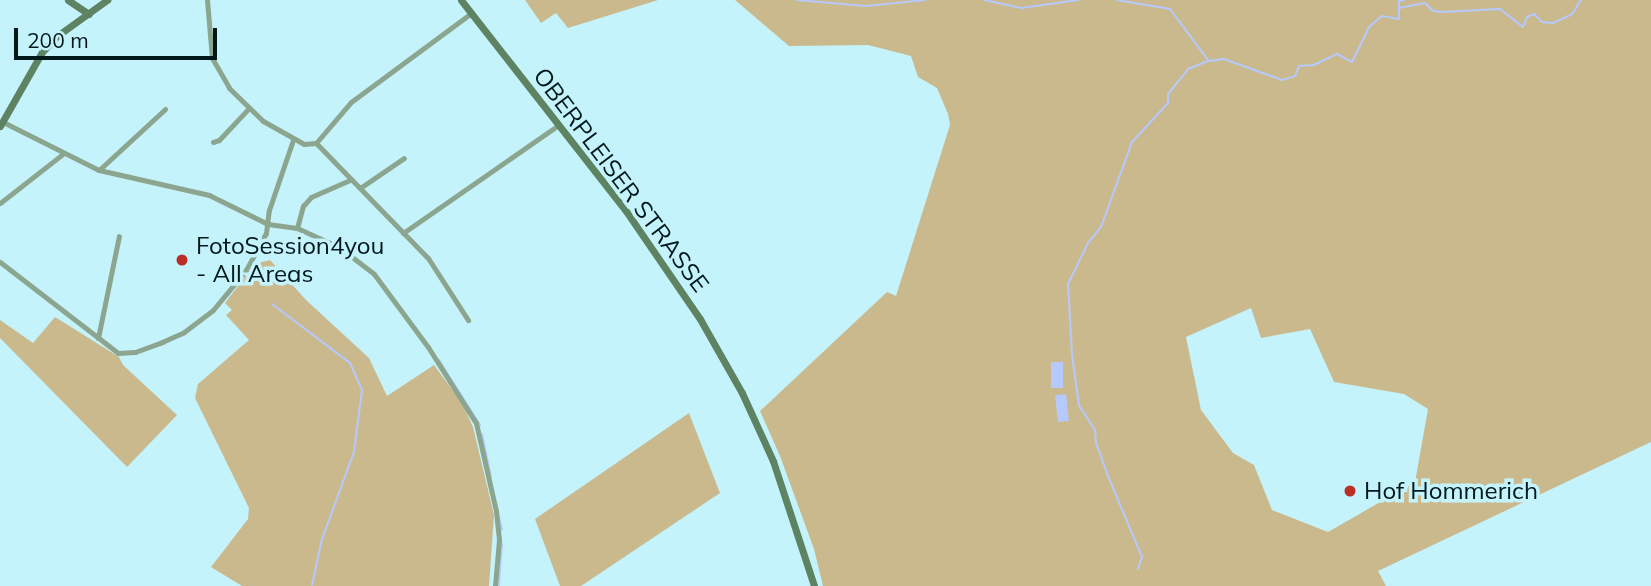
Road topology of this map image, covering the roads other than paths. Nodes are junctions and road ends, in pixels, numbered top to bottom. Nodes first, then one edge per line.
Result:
1 (68, 0) edge
2 (107, 0) edge
3 (207, 0) edge
4 (461, 0) edge
5 (89, 14) junction
6 (470, 14) junction
7 (165, 109) dead end
8 (247, 109) junction
9 (1, 124) edge
10 (557, 126) junction
11 (293, 140) junction
12 (212, 142) dead end
13 (316, 143) junction
14 (64, 153) junction
15 (404, 158) dead end
16 (99, 170) junction
17 (350, 180) junction
18 (359, 188) junction
19 (0, 203) edge
20 (268, 224) junction
21 (297, 228) junction
22 (403, 233) junction
23 (119, 236) dead end
24 (0, 262) edge
25 (468, 320) dead end
26 (98, 338) junction
27 (495, 586) edge
28 (814, 586) edge

1 - 5 main road
2 - 5 main road
3 - 8 street
4 - 6 main road, OBERPLEISER STRASSE
5 - 9 main road
6 - 10 main road, OBERPLEISER STRASSE
6 - 13 street
7 - 16 street
8 - 11 street
8 - 12 street
9 - 14 street
10 - 22 street
10 - 28 main road, OBERPLEISER STRASSE
11 - 13 street
11 - 20 street
13 - 17 street
14 - 16 street
14 - 19 street
15 - 18 street
16 - 20 street
17 - 18 street
17 - 21 street
18 - 22 street
20 - 21 street
20 - 26 street
21 - 27 street
22 - 25 street
23 - 26 street
24 - 26 street

